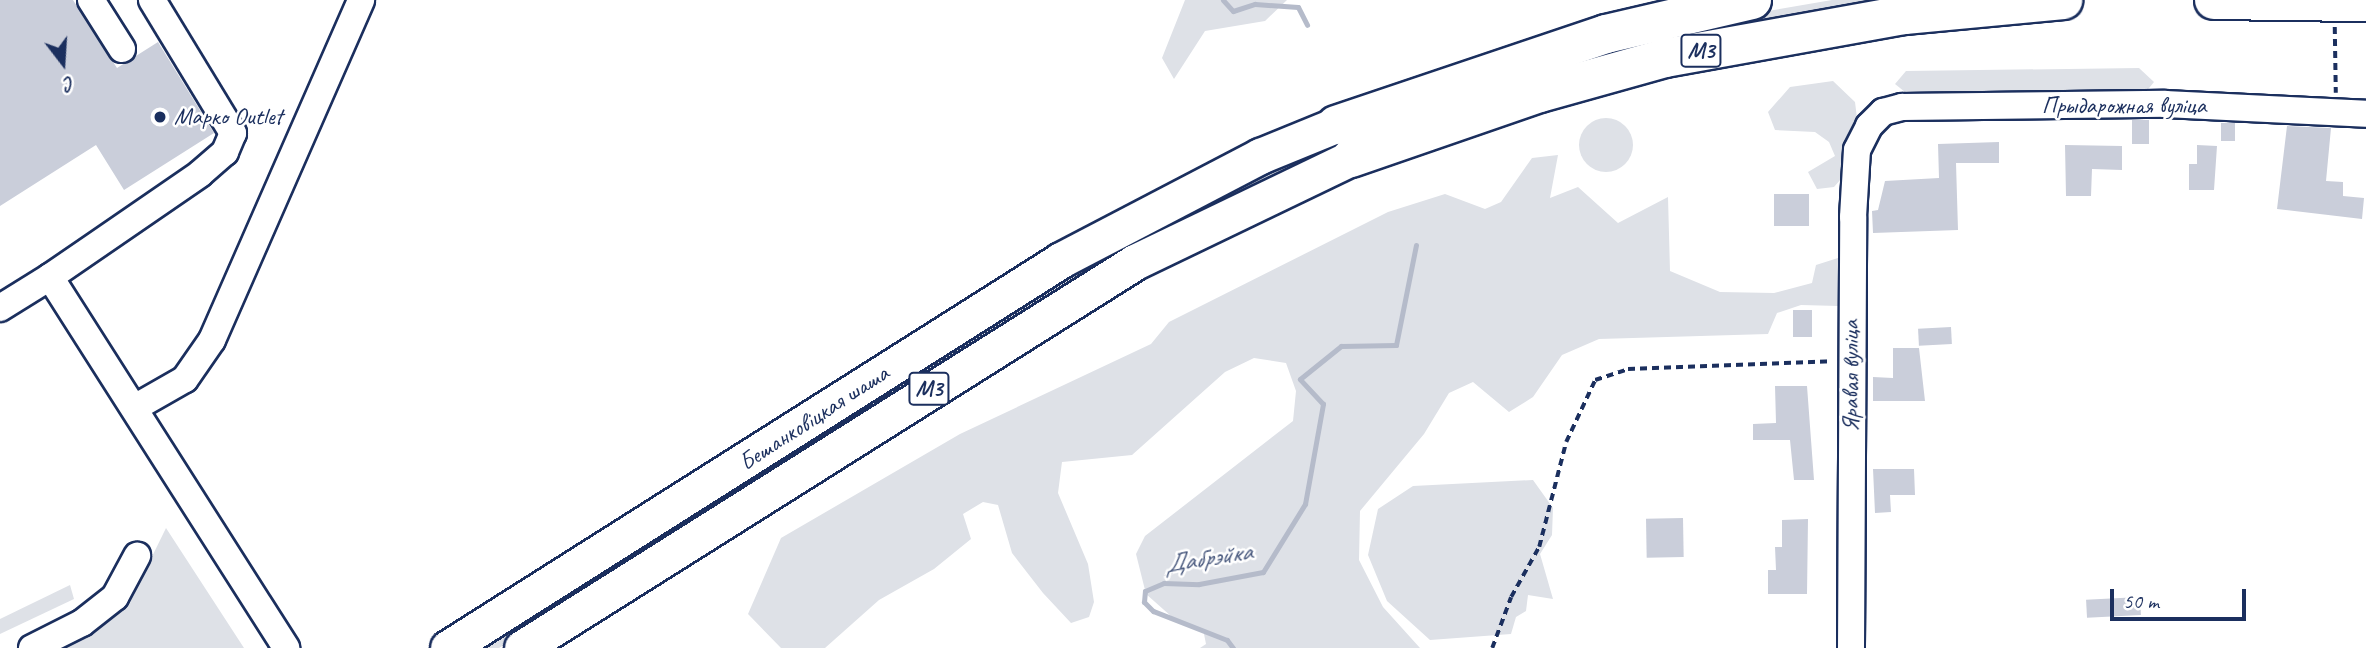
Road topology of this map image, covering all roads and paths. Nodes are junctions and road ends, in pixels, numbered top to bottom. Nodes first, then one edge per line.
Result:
1 (91, 0) edge
2 (152, 0) edge
3 (360, 0) edge
4 (1752, 0) edge
5 (2063, 0) edge
6 (2214, 0) edge
7 (2351, 10) edge
8 (122, 49) dead end
9 (1883, 112) joint
10 (2336, 112) junction
11 (2366, 114) edge
12 (1344, 141) junction
13 (50, 277) junction
14 (0, 308) edge
15 (1851, 360) junction
16 (136, 407) junction
17 (137, 556) dead end
18 (32, 648) edge
19 (286, 648) edge
20 (448, 648) edge
21 (522, 648) edge
22 (1492, 648) edge
23 (1851, 648) edge

1 - 8 street
2 - 13 street
3 - 16 street
4 - 12 highway, М3
5 - 12 highway, М3
6 - 7 highway
7 - 10 path
9 - 10 street, Прыдарожная вуліца
9 - 15 street, Яравая вуліца
10 - 11 street, Прыдарожная вуліца
12 - 20 main road, Бешанковіцкая шаша / М3
12 - 21 main road, Бешанковіцкая шаша / М3
13 - 14 street
13 - 16 street
15 - 22 path
15 - 23 street, Яравая вуліца
16 - 19 street
17 - 18 street

